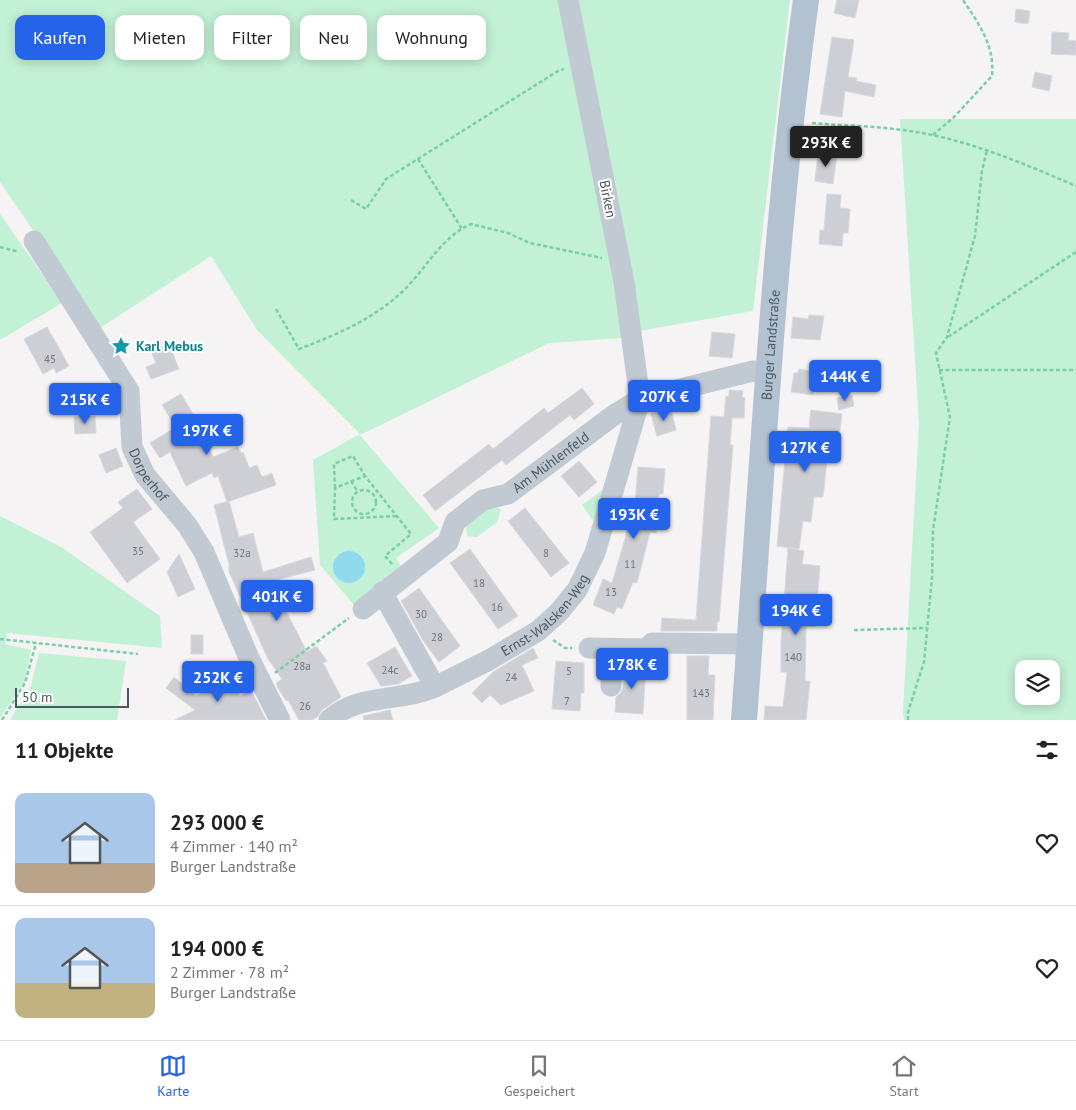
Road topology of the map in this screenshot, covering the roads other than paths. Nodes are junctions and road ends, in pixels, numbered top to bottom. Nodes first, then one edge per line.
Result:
1 (568, 0) edge
2 (806, 0) edge
3 (34, 241) dead end
4 (769, 373) junction
5 (640, 399) junction
6 (382, 592) junction
7 (362, 609) road end
8 (749, 644) junction
9 (589, 648) road end
10 (612, 650) junction
11 (611, 686) dead end
12 (435, 688) junction
13 (280, 720) edge
14 (329, 720) edge
15 (744, 720) edge

1 - 5 street, Birken
2 - 4 main road, Burger Landstraße
3 - 13 street, Dorperhof
4 - 5 street, Am Mühlenfeld
4 - 8 main road, Burger Landstraße
5 - 6 street, Am Mühlenfeld
5 - 12 street, Ernst-Walsken-Weg
6 - 7 street, Am Mühlenfeld
6 - 12 street
8 - 10 street
8 - 15 main road, Burger Landstraße
9 - 10 street
10 - 11 street
12 - 14 street

